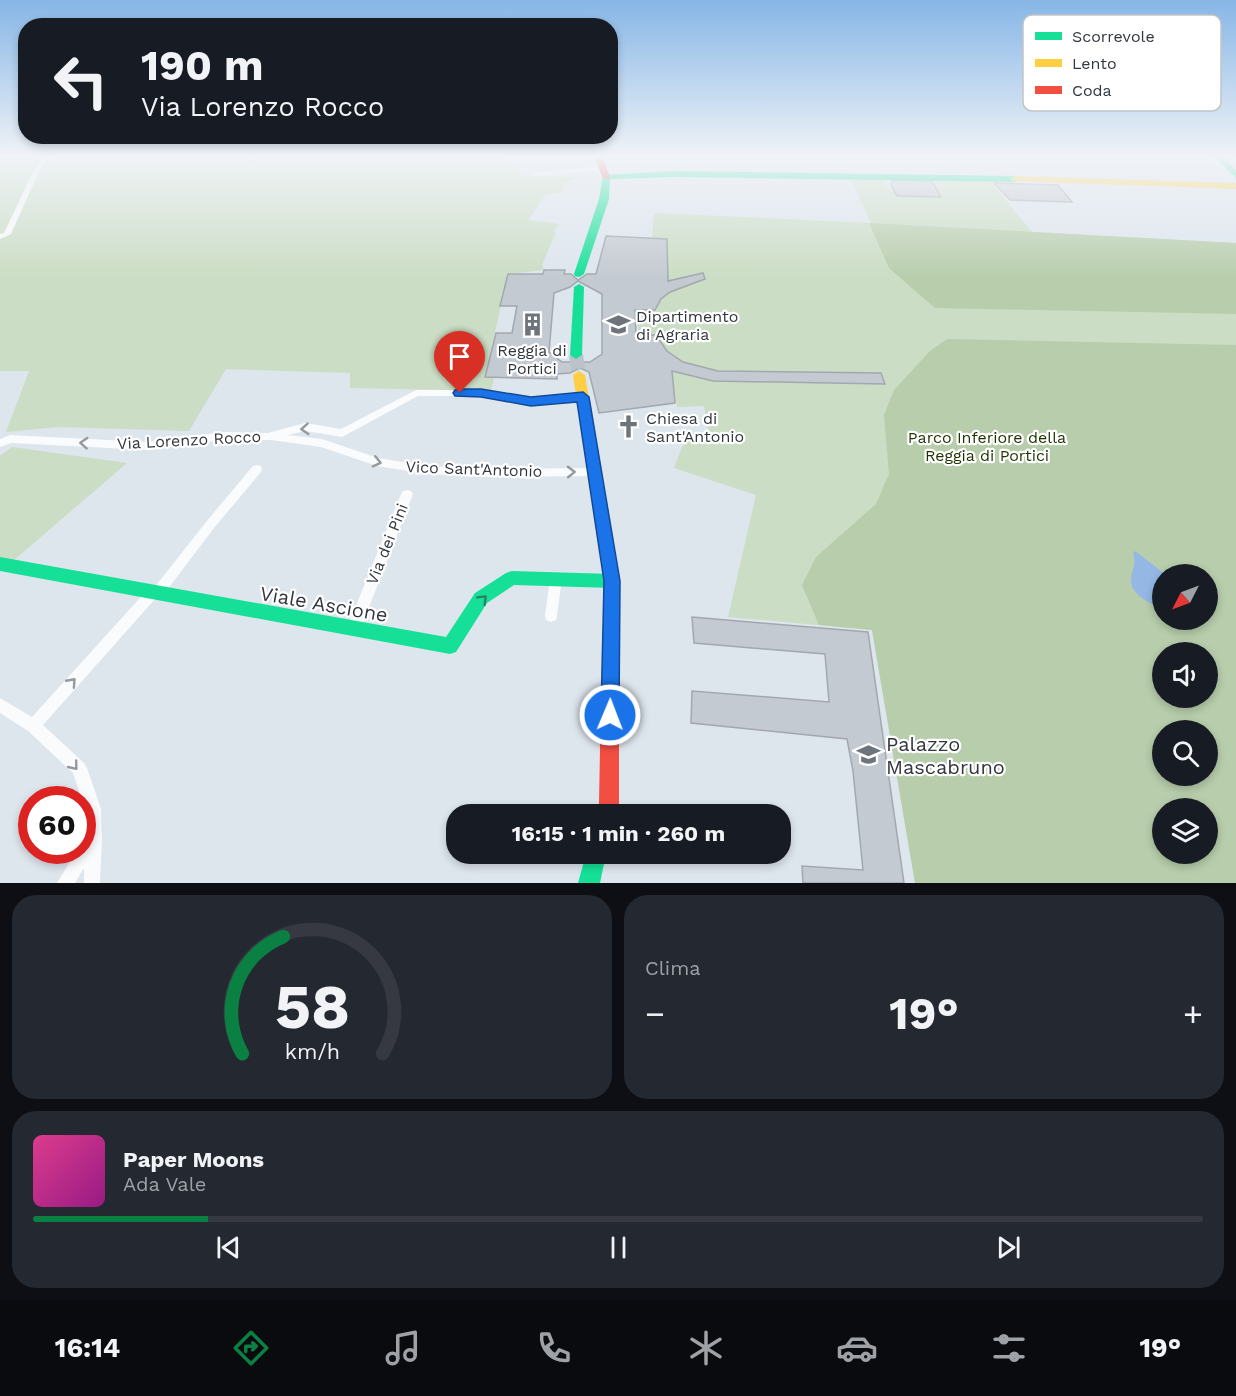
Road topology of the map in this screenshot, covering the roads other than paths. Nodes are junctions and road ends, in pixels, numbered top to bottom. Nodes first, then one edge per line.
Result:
1 (25, 196) edge
2 (604, 196) edge
3 (0, 237) edge
4 (576, 354) tunnel mouth
5 (579, 375) tunnel mouth
6 (583, 397) junction
7 (268, 437) junction
8 (0, 442) edge
9 (257, 469) dead end
10 (594, 472) junction
11 (407, 494) dead end
12 (0, 564) edge
13 (556, 578) junction
14 (612, 581) junction
15 (154, 594) junction
16 (551, 616) dead end
17 (354, 628) junction
18 (0, 705) edge
19 (33, 726) junction
20 (85, 786) edge
21 (609, 804) edge
22 (77, 864) edge
23 (93, 864) edge
24 (594, 864) edge
25 (65, 883) edge
26 (92, 883) edge
27 (589, 883) edge

1 - 3 street
2 - 4 main road
5 - 6 main road
6 -> 7 street, Via Lorenzo Rocco
6 - 10 main road
7 -> 8 street, Via Lorenzo Rocco
7 -> 10 street, Vico Sant'Antonio
9 - 15 street
10 - 14 main road
11 - 17 street, Via dei Pini
12 - 15 main road, Viale Ascione
13 - 14 main road, Viale Ascione
13 - 16 street
17 -> 13 main road, Viale Ascione
14 - 21 main road
15 - 17 main road, Viale Ascione
19 -> 15 street
18 - 19 street
19 -> 20 street
22 - 25 street
23 - 26 street
24 - 27 main road

